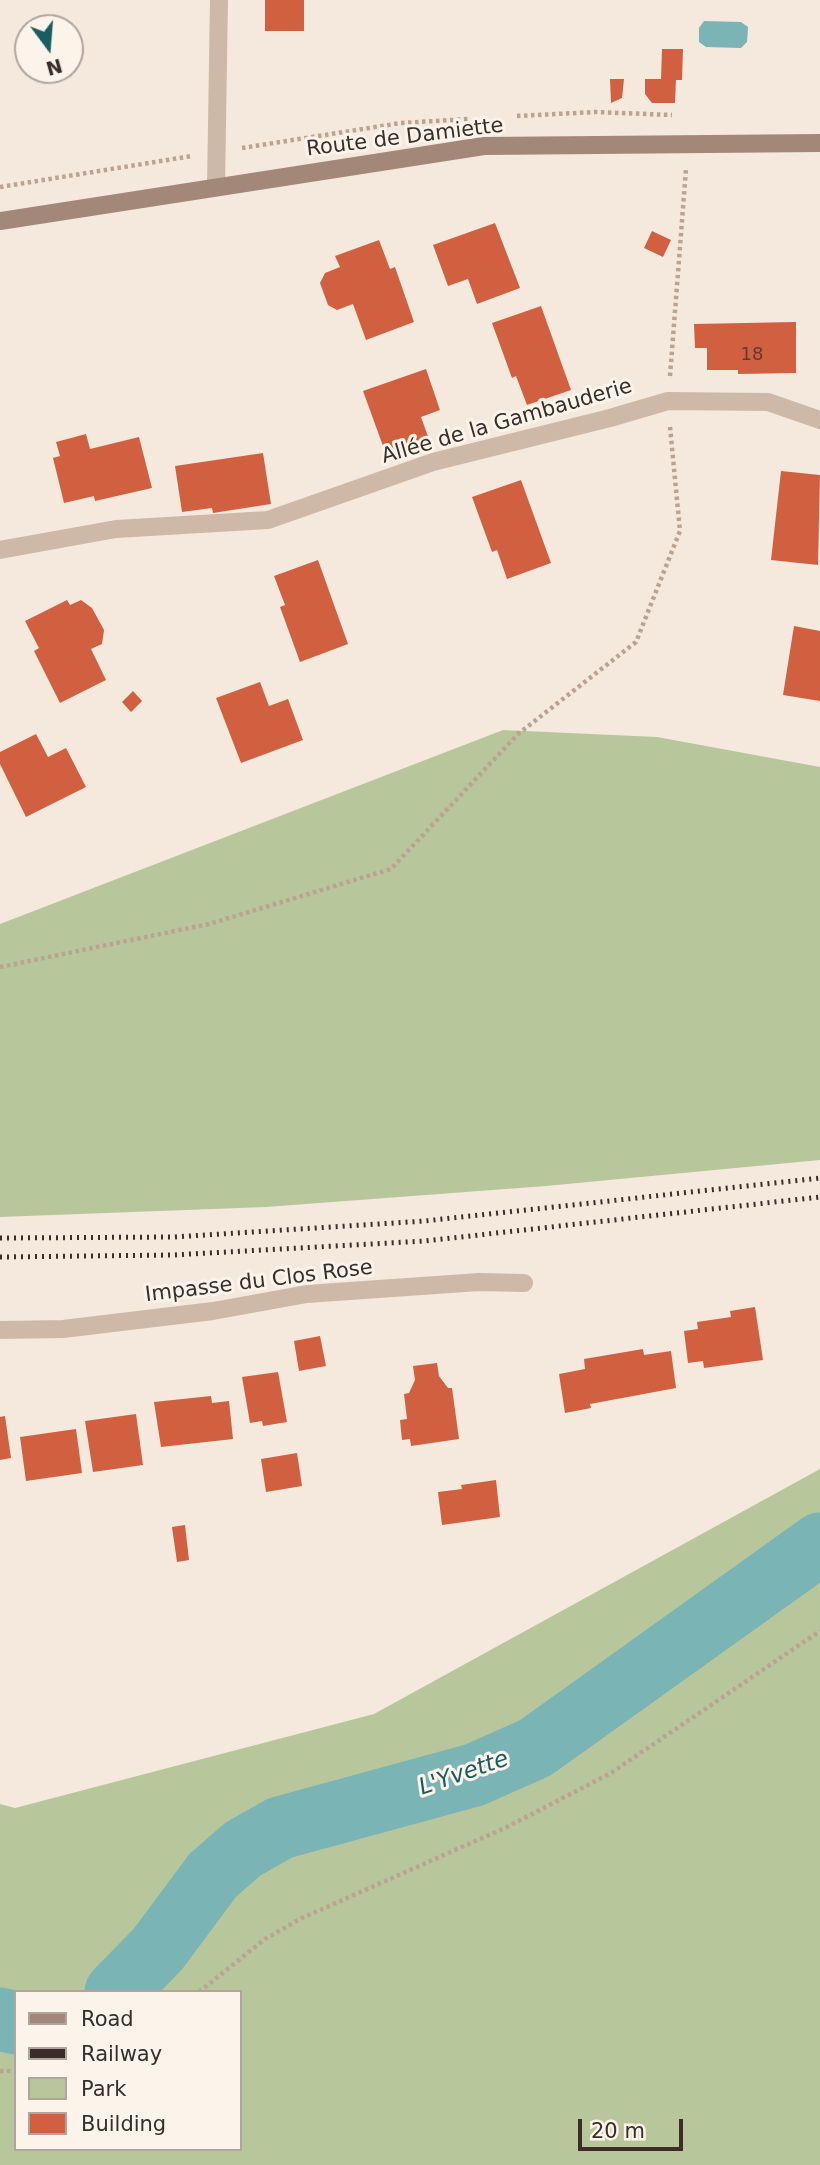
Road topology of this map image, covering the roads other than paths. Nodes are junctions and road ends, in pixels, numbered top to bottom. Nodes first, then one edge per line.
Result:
1 (219, 0) edge
2 (820, 143) edge
3 (216, 187) junction
4 (0, 220) edge
5 (820, 420) edge
6 (0, 550) edge
7 (524, 1283) dead end
8 (0, 1330) edge

1 - 3 street
2 - 3 street, Route de Damiette
3 - 4 street, Route de Damiette
5 - 6 street, Allée de la Gambauderie
7 - 8 street, Impasse du Clos Rose

